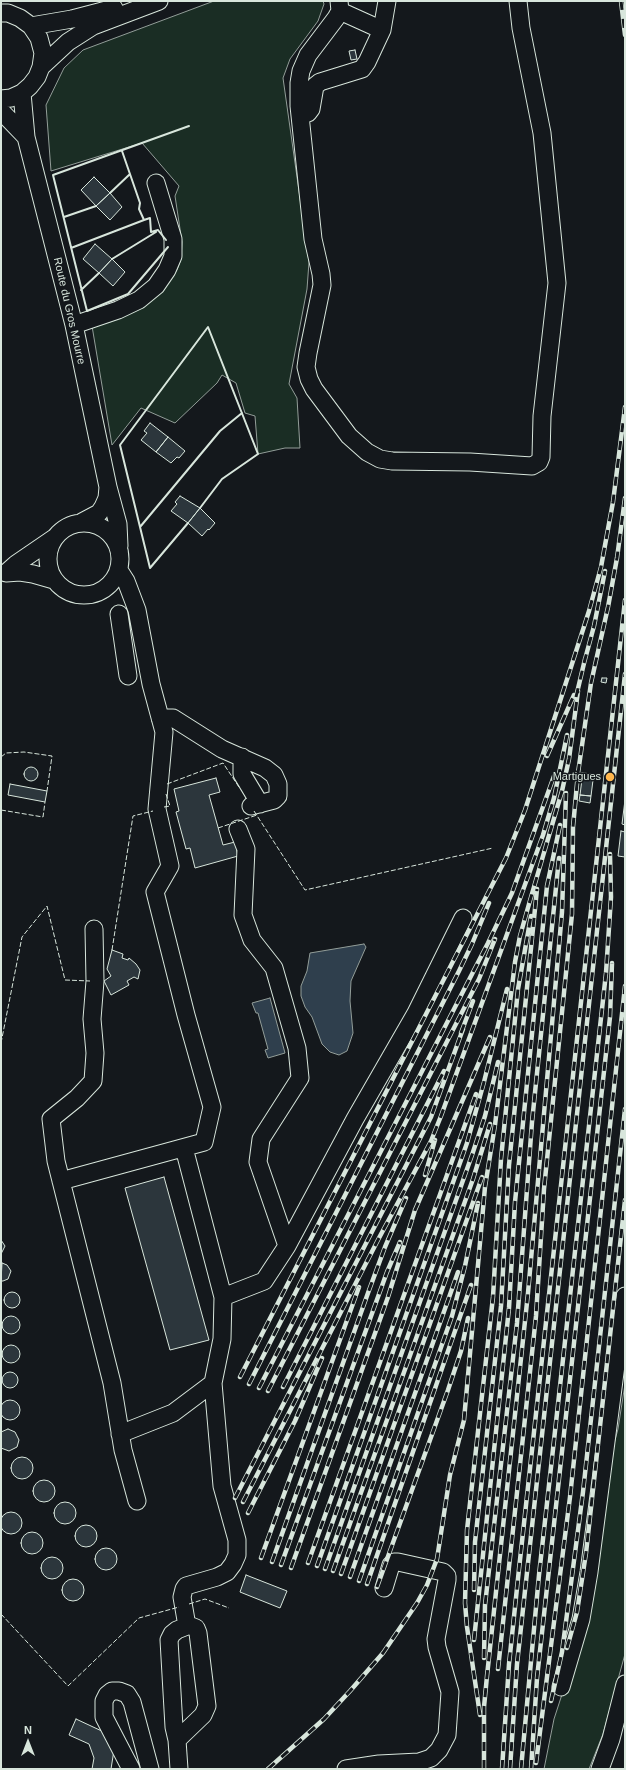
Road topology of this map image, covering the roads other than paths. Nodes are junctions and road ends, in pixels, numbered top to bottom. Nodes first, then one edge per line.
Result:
1 (141, 1) edge
2 (159, 1) edge
3 (388, 1) edge
4 (518, 1) edge
5 (339, 6) edge
6 (3, 9) edge
7 (31, 26) junction
8 (382, 30) junction
9 (41, 67) junction
10 (22, 93) junction
11 (1, 99) edge
12 (1, 112) edge
13 (300, 115) junction
14 (26, 137) junction
15 (156, 183) dead end
16 (74, 324) junction
17 (108, 487) junction
18 (82, 522) junction
19 (54, 538) junction
20 (119, 546) junction
21 (119, 570) junction
22 (4, 575) edge
23 (54, 580) junction
24 (96, 594) junction
25 (138, 610) junction
26 (119, 614) junction
27 (128, 676) dead end
28 (160, 718) junction
29 (242, 758) junction
30 (238, 828) dead end
31 (463, 918) dead end
32 (94, 930) dead end
33 (184, 1148) junction
34 (61, 1182) junction
35 (287, 1246) junction
36 (625, 1296) edge
37 (223, 1297) junction
38 (213, 1383) junction
39 (120, 1434) junction
40 (137, 1501) dead end
41 (384, 1588) dead end
42 (187, 1626) junction
43 (625, 1684) edge
44 (561, 1687) dead end
45 (610, 1739) junction
46 (177, 1740) junction
47 (131, 1769) edge
48 (150, 1769) edge
49 (179, 1769) edge
50 (346, 1769) edge
51 (600, 1769) edge
52 (612, 1769) edge

1 - 7 street
2 - 9 street
3 - 8 street
4 - 13 street
5 - 8 street
5 - 13 street
6 - 7 street
7 - 9 street
8 - 13 street
9 - 10 street
10 - 11 street
10 - 14 street, Route du Gros Mourre
12 - 14 street
14 - 16 street, Route du Gros Mourre
15 - 16 street
16 - 17 street, Route du Gros Mourre
17 - 18 street, Route du Gros Mourre
17 - 20 street, Route du Gros Mourre
18 - 19 street, Route du Gros Mourre
18 - 20 street
19 - 22 street, Route du Gros Mourre
19 - 23 street
20 - 21 street, Route du Gros Mourre
21 - 24 street
21 - 25 street
22 - 23 street, Route du Gros Mourre
23 - 24 street, Route du Gros Mourre
24 - 26 street
25 - 26 street
25 - 28 street
26 - 27 street
28 - 29 street
28 - 33 street
29 - 29 street
30 - 35 street
31 - 35 street
32 - 34 street
33 - 34 street
33 - 37 street
34 - 39 street
35 - 37 street
36 - 44 street
37 - 38 street
38 - 39 street
38 - 42 street
39 - 40 street
41 - 50 street
42 - 46 street
42 - 46 street
43 - 45 street
45 - 51 street
45 - 52 street
46 - 49 street
47 - 48 street

